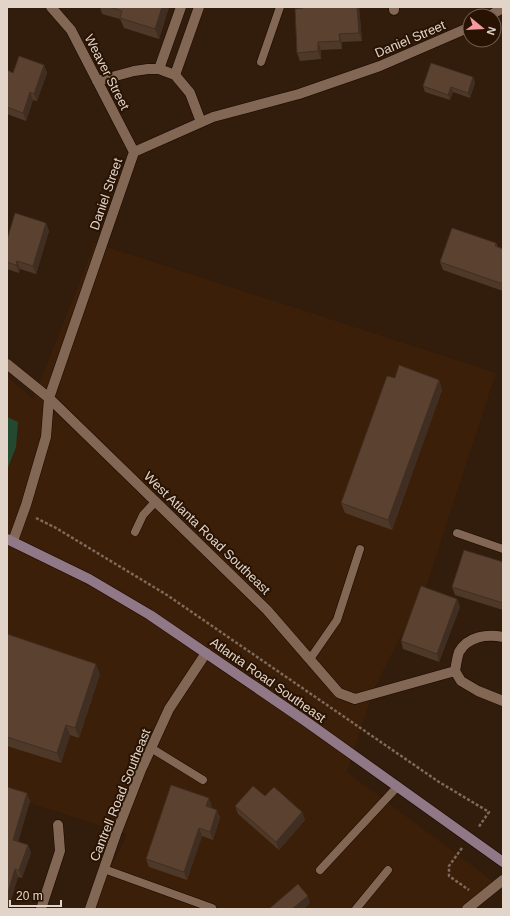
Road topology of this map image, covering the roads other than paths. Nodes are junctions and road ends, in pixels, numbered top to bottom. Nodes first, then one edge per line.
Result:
1 (51, 7) edge
2 (181, 7) edge
3 (199, 7) edge
4 (280, 7) edge
5 (462, 30) edge
6 (261, 62) dead end
7 (159, 69) junction
8 (175, 75) junction
9 (97, 81) junction
10 (201, 122) junction
11 (134, 152) junction
12 (7, 364) edge
13 (49, 398) junction
14 (156, 501) junction
15 (135, 532) dead end
16 (457, 533) dead end
17 (10, 540) edge
18 (360, 549) dead end
19 (503, 549) edge
20 (503, 637) edge
21 (206, 652) junction
22 (310, 659) junction
23 (455, 671) junction
24 (503, 701) edge
25 (151, 748) junction
26 (202, 780) dead end
27 (398, 786) junction
28 (58, 825) dead end
29 (503, 862) edge
30 (104, 869) junction
31 (320, 870) dead end
32 (388, 870) dead end
33 (503, 880) edge
34 (212, 908) dead end
35 (41, 909) edge
36 (90, 909) edge
37 (356, 909) edge
38 (467, 909) edge

1 - 9 street, Weaver Street
2 - 7 street
3 - 8 street
4 - 6 lane
5 - 10 street, Daniel Street
7 - 8 street
7 - 9 street
8 - 10 street
9 - 11 street, Weaver Street
10 - 11 street, Daniel Street
11 - 13 street, Daniel Street
12 - 13 street, West Atlanta Road Southeast
13 - 14 street, West Atlanta Road Southeast
13 - 17 street, Daniel Street
14 - 15 lane
14 - 22 street, West Atlanta Road Southeast
16 - 19 lane
17 - 21 main road, Atlanta Road Southeast
18 - 22 lane
20 - 23 street
21 - 25 street, Cantrell Road Southeast
21 - 27 main road, Atlanta Road Southeast
22 - 23 street, West Atlanta Road Southeast
23 - 24 street
25 - 26 lane
25 - 30 street, Cantrell Road Southeast
27 - 29 main road, Atlanta Road Southeast
27 - 31 lane
28 - 35 street
30 - 34 lane
30 - 36 street, Cantrell Road Southeast
32 - 37 lane
33 - 38 street

